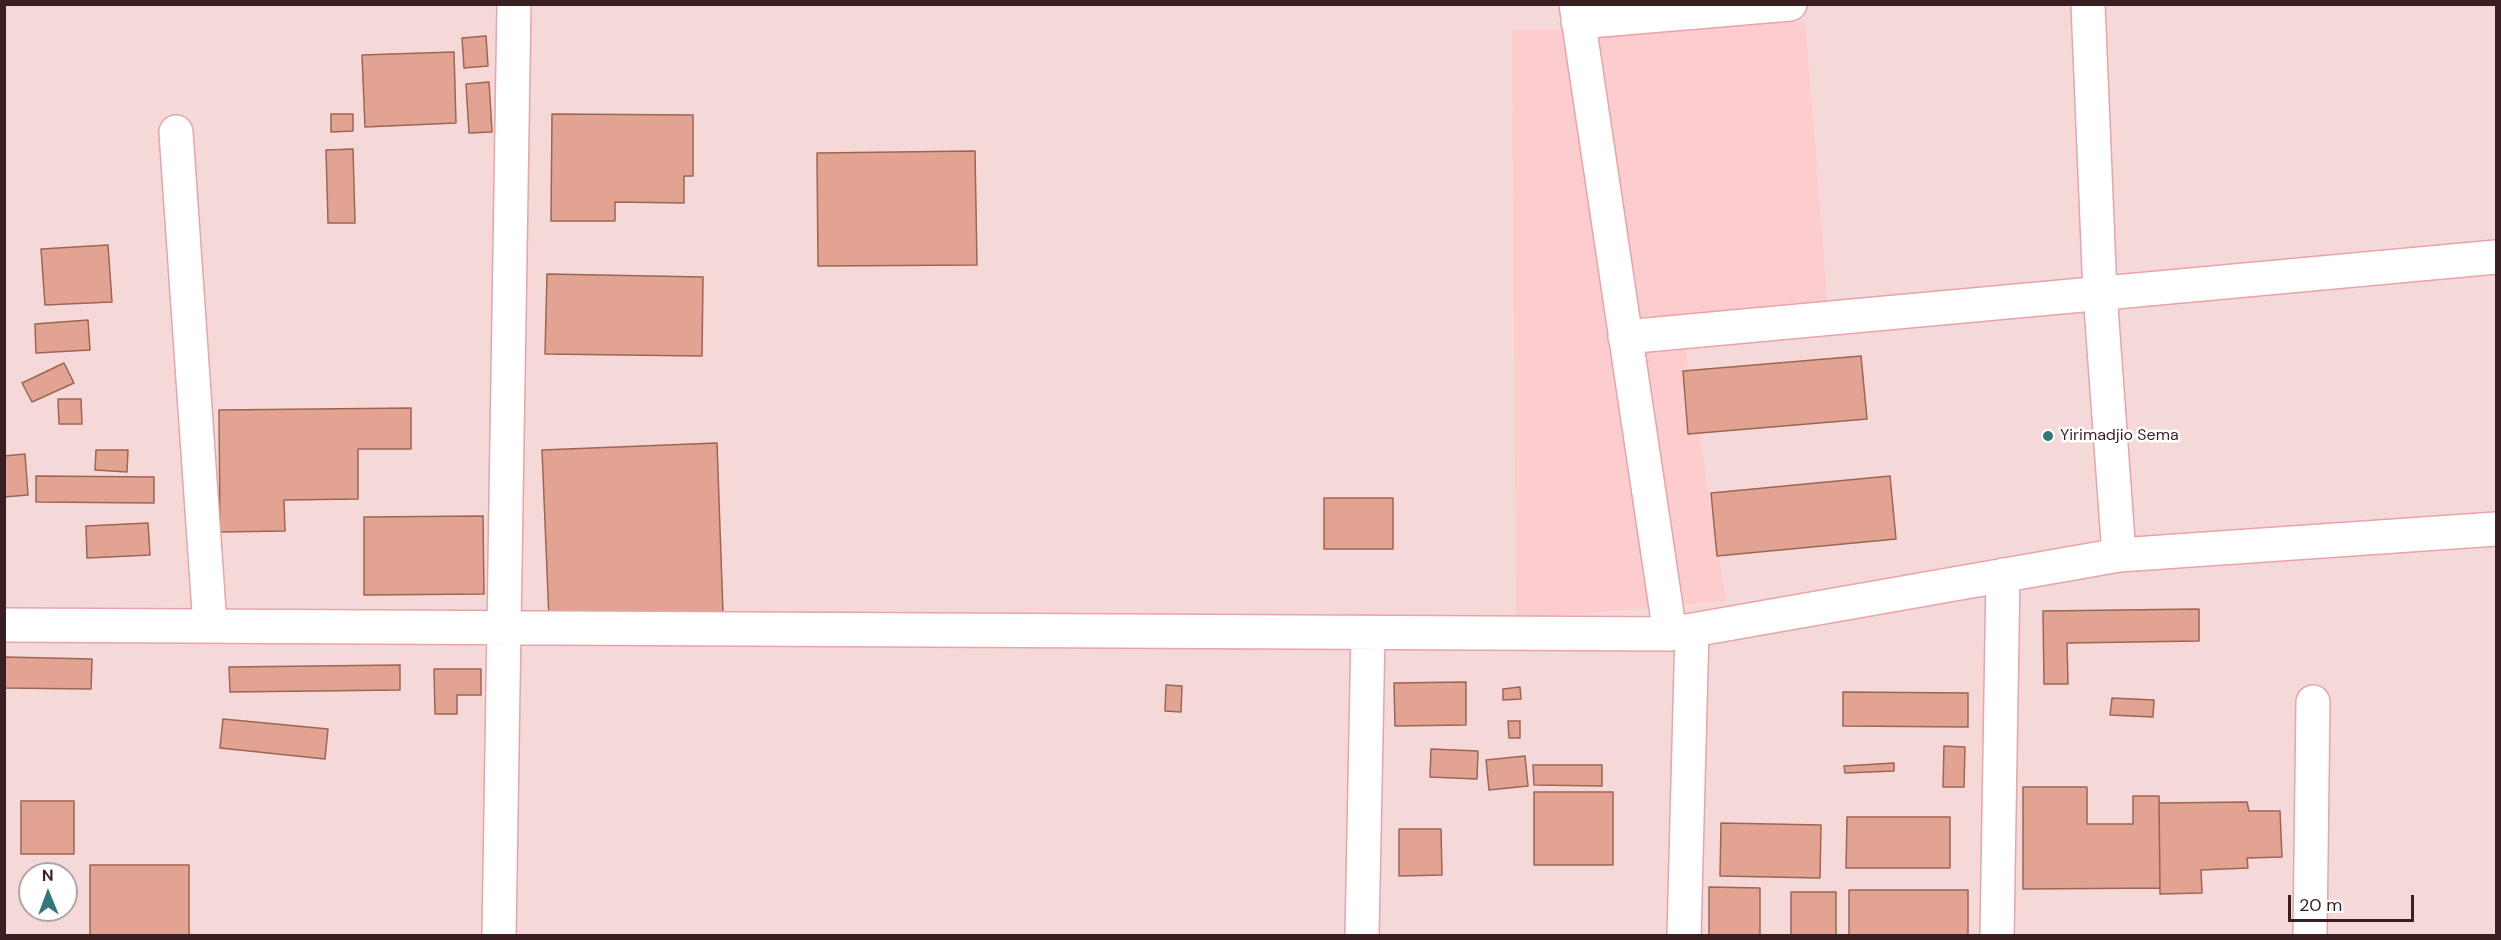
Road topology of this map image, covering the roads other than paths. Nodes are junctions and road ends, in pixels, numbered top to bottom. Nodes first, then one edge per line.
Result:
1 (514, 4) edge
2 (1790, 4) edge
3 (2088, 4) edge
4 (1577, 13) edge
5 (176, 132) dead end
6 (2496, 257) edge
7 (2100, 293) junction
8 (1625, 337) junction
9 (2496, 529) edge
10 (2119, 555) junction
11 (2003, 575) junction
12 (4, 625) edge
13 (210, 626) junction
14 (504, 628) junction
15 (1681, 632) junction
16 (1368, 633) junction
17 (2313, 702) dead end
18 (499, 936) edge
19 (1362, 936) edge
20 (1684, 936) edge
21 (1997, 936) edge
22 (2310, 936) edge

1 - 14 street
2 - 4 street
3 - 7 street
4 - 8 street
5 - 13 street
6 - 7 street
7 - 8 street
7 - 10 street
8 - 15 street
9 - 10 street
10 - 11 street
11 - 15 street
11 - 21 street
12 - 13 street
13 - 14 street
14 - 16 street
14 - 18 street
15 - 16 street
15 - 20 street
16 - 19 street
17 - 22 street

